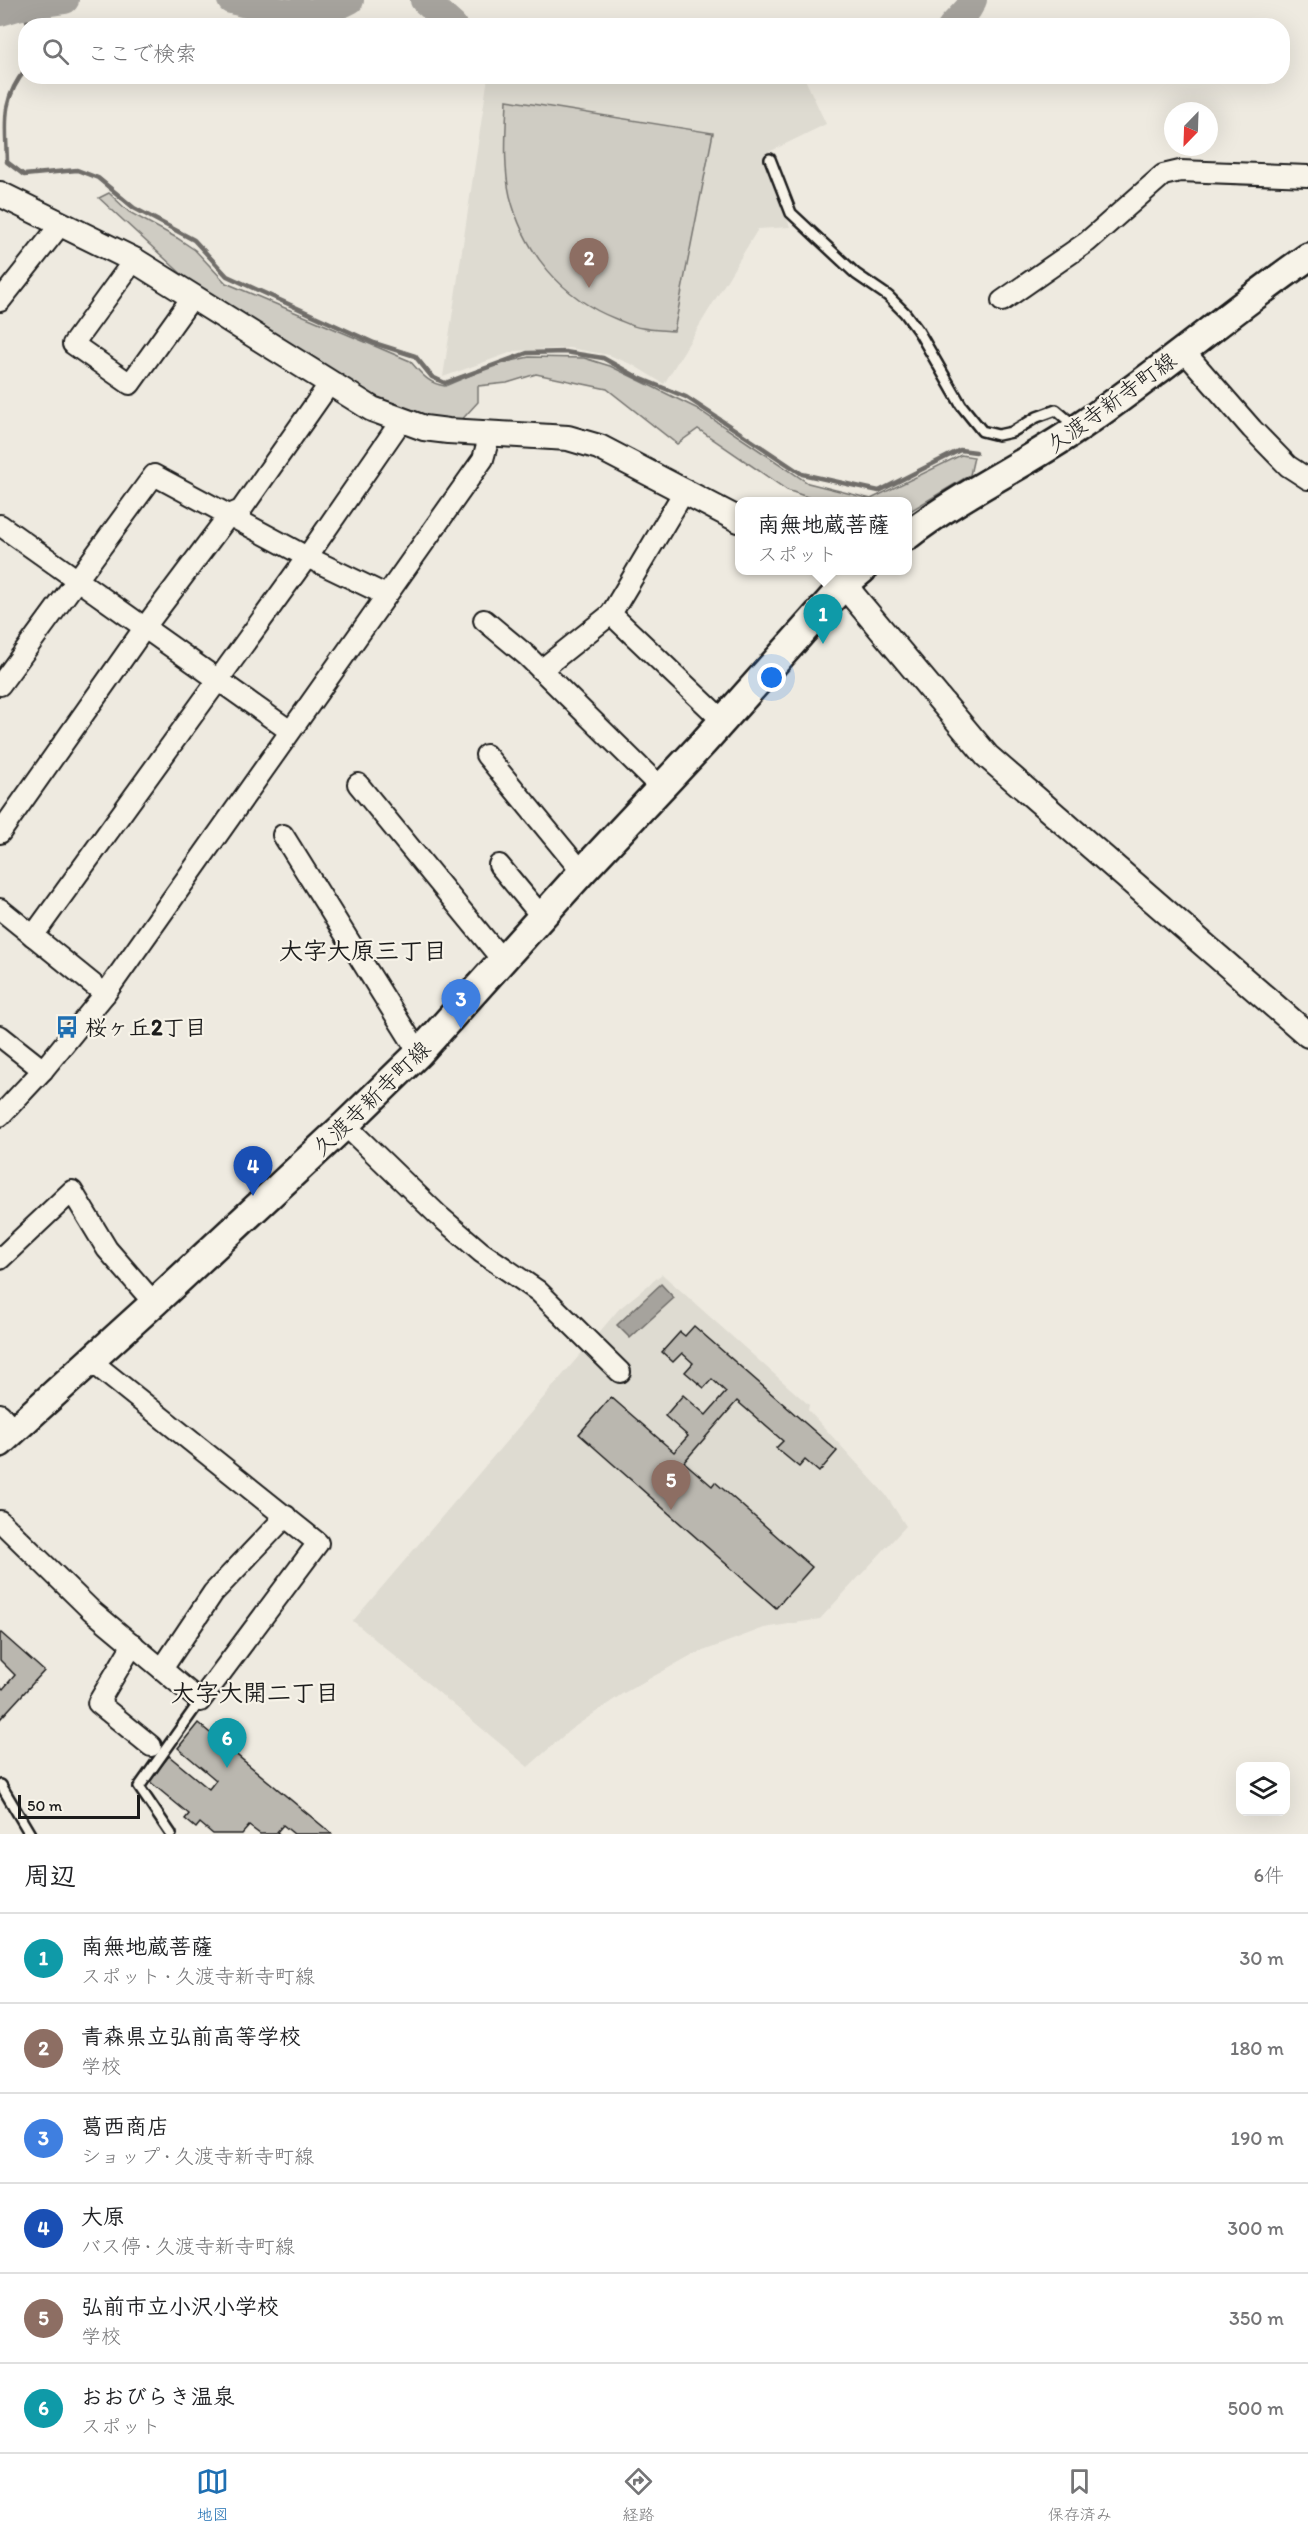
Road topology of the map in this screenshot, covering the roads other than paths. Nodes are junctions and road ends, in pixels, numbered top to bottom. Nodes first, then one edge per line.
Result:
1 (770, 159) dead end
2 (1308, 176) edge
3 (0, 194) edge
4 (61, 224) junction
5 (1308, 257) edge
6 (134, 260) junction
7 (193, 296) junction
8 (0, 301) edge
9 (1002, 301) dead end
10 (1183, 350) junction
11 (330, 383) junction
12 (400, 421) junction
13 (1078, 429) junction
14 (490, 434) junction
15 (1308, 479) edge
16 (685, 490) junction
17 (229, 515) junction
18 (735, 518) edge
19 (2, 530) edge
20 (912, 533) edge
21 (307, 557) junction
22 (844, 575) edge
23 (76, 579) junction
24 (386, 595) junction
25 (611, 614) junction
26 (484, 620) dead end
27 (146, 627) junction
28 (541, 670) junction
29 (217, 679) junction
30 (0, 685) edge
31 (722, 720) junction
32 (290, 731) junction
33 (486, 755) dead end
34 (358, 784) dead end
35 (661, 788) junction
36 (0, 833) edge
37 (283, 835) dead end
38 (499, 865) dead end
39 (582, 872) junction
40 (0, 909) edge
41 (542, 917) junction
42 (33, 936) junction
43 (503, 961) junction
44 (105, 994) junction
45 (1308, 1035) edge
46 (0, 1036) edge
47 (419, 1053) junction
48 (43, 1070) junction
49 (0, 1116) edge
50 (345, 1125) junction
51 (0, 1258) edge
52 (154, 1303) junction
53 (91, 1361) junction
54 (620, 1372) dead end
55 (5, 1429) edge
56 (286, 1516) junction
57 (0, 1521) edge
58 (133, 1644) junction
59 (162, 1669) junction
60 (200, 1701) junction
61 (151, 1746) dead end
62 (1, 1785) edge
63 (30, 1834) edge
64 (171, 1834) edge

1 - 13 lane
2 - 9 street
3 - 4 street
4 - 6 street
4 - 8 street
5 - 10 main road, 久渡寺新寺町線
6 - 7 street
6 - 7 street
7 - 11 street
10 - 13 main road, 久渡寺新寺町線
10 - 15 street
11 - 12 street
11 - 17 street
12 - 14 street
12 - 21 street
13 - 20 main road, 久渡寺新寺町線
14 - 16 street
14 - 24 street
16 - 18 street
16 - 25 street
17 - 21 street
17 - 23 street
17 - 27 street
19 - 23 street
21 - 24 street
21 - 29 street
22 - 31 main road, 久渡寺新寺町線
22 - 45 street
23 - 27 street
23 - 30 street
24 - 32 street
25 - 28 street
25 - 31 street
26 - 28 street
27 - 29 street
27 - 36 street
28 - 35 street
29 - 32 street
29 - 42 street
31 - 35 main road, 久渡寺新寺町線
32 - 44 street
33 - 39 street
34 - 43 street
35 - 39 main road, 久渡寺新寺町線
37 - 47 street
38 - 41 street
39 - 41 main road, 久渡寺新寺町線
40 - 42 street
41 - 43 main road, 久渡寺新寺町線
42 - 44 street
43 - 47 main road, 久渡寺新寺町線
44 - 48 street
46 - 48 street
47 - 50 main road, 久渡寺新寺町線
48 - 49 street
50 - 52 main road, 久渡寺新寺町線
50 - 54 street
51 - 52 street
52 - 53 main road, 久渡寺新寺町線
53 - 55 main road, 久渡寺新寺町線
53 - 56 street
56 - 59 street
56 - 60 street
57 - 58 street
58 - 59 street
58 - 61 street
59 - 60 street
60 - 64 lane
62 - 63 lane

